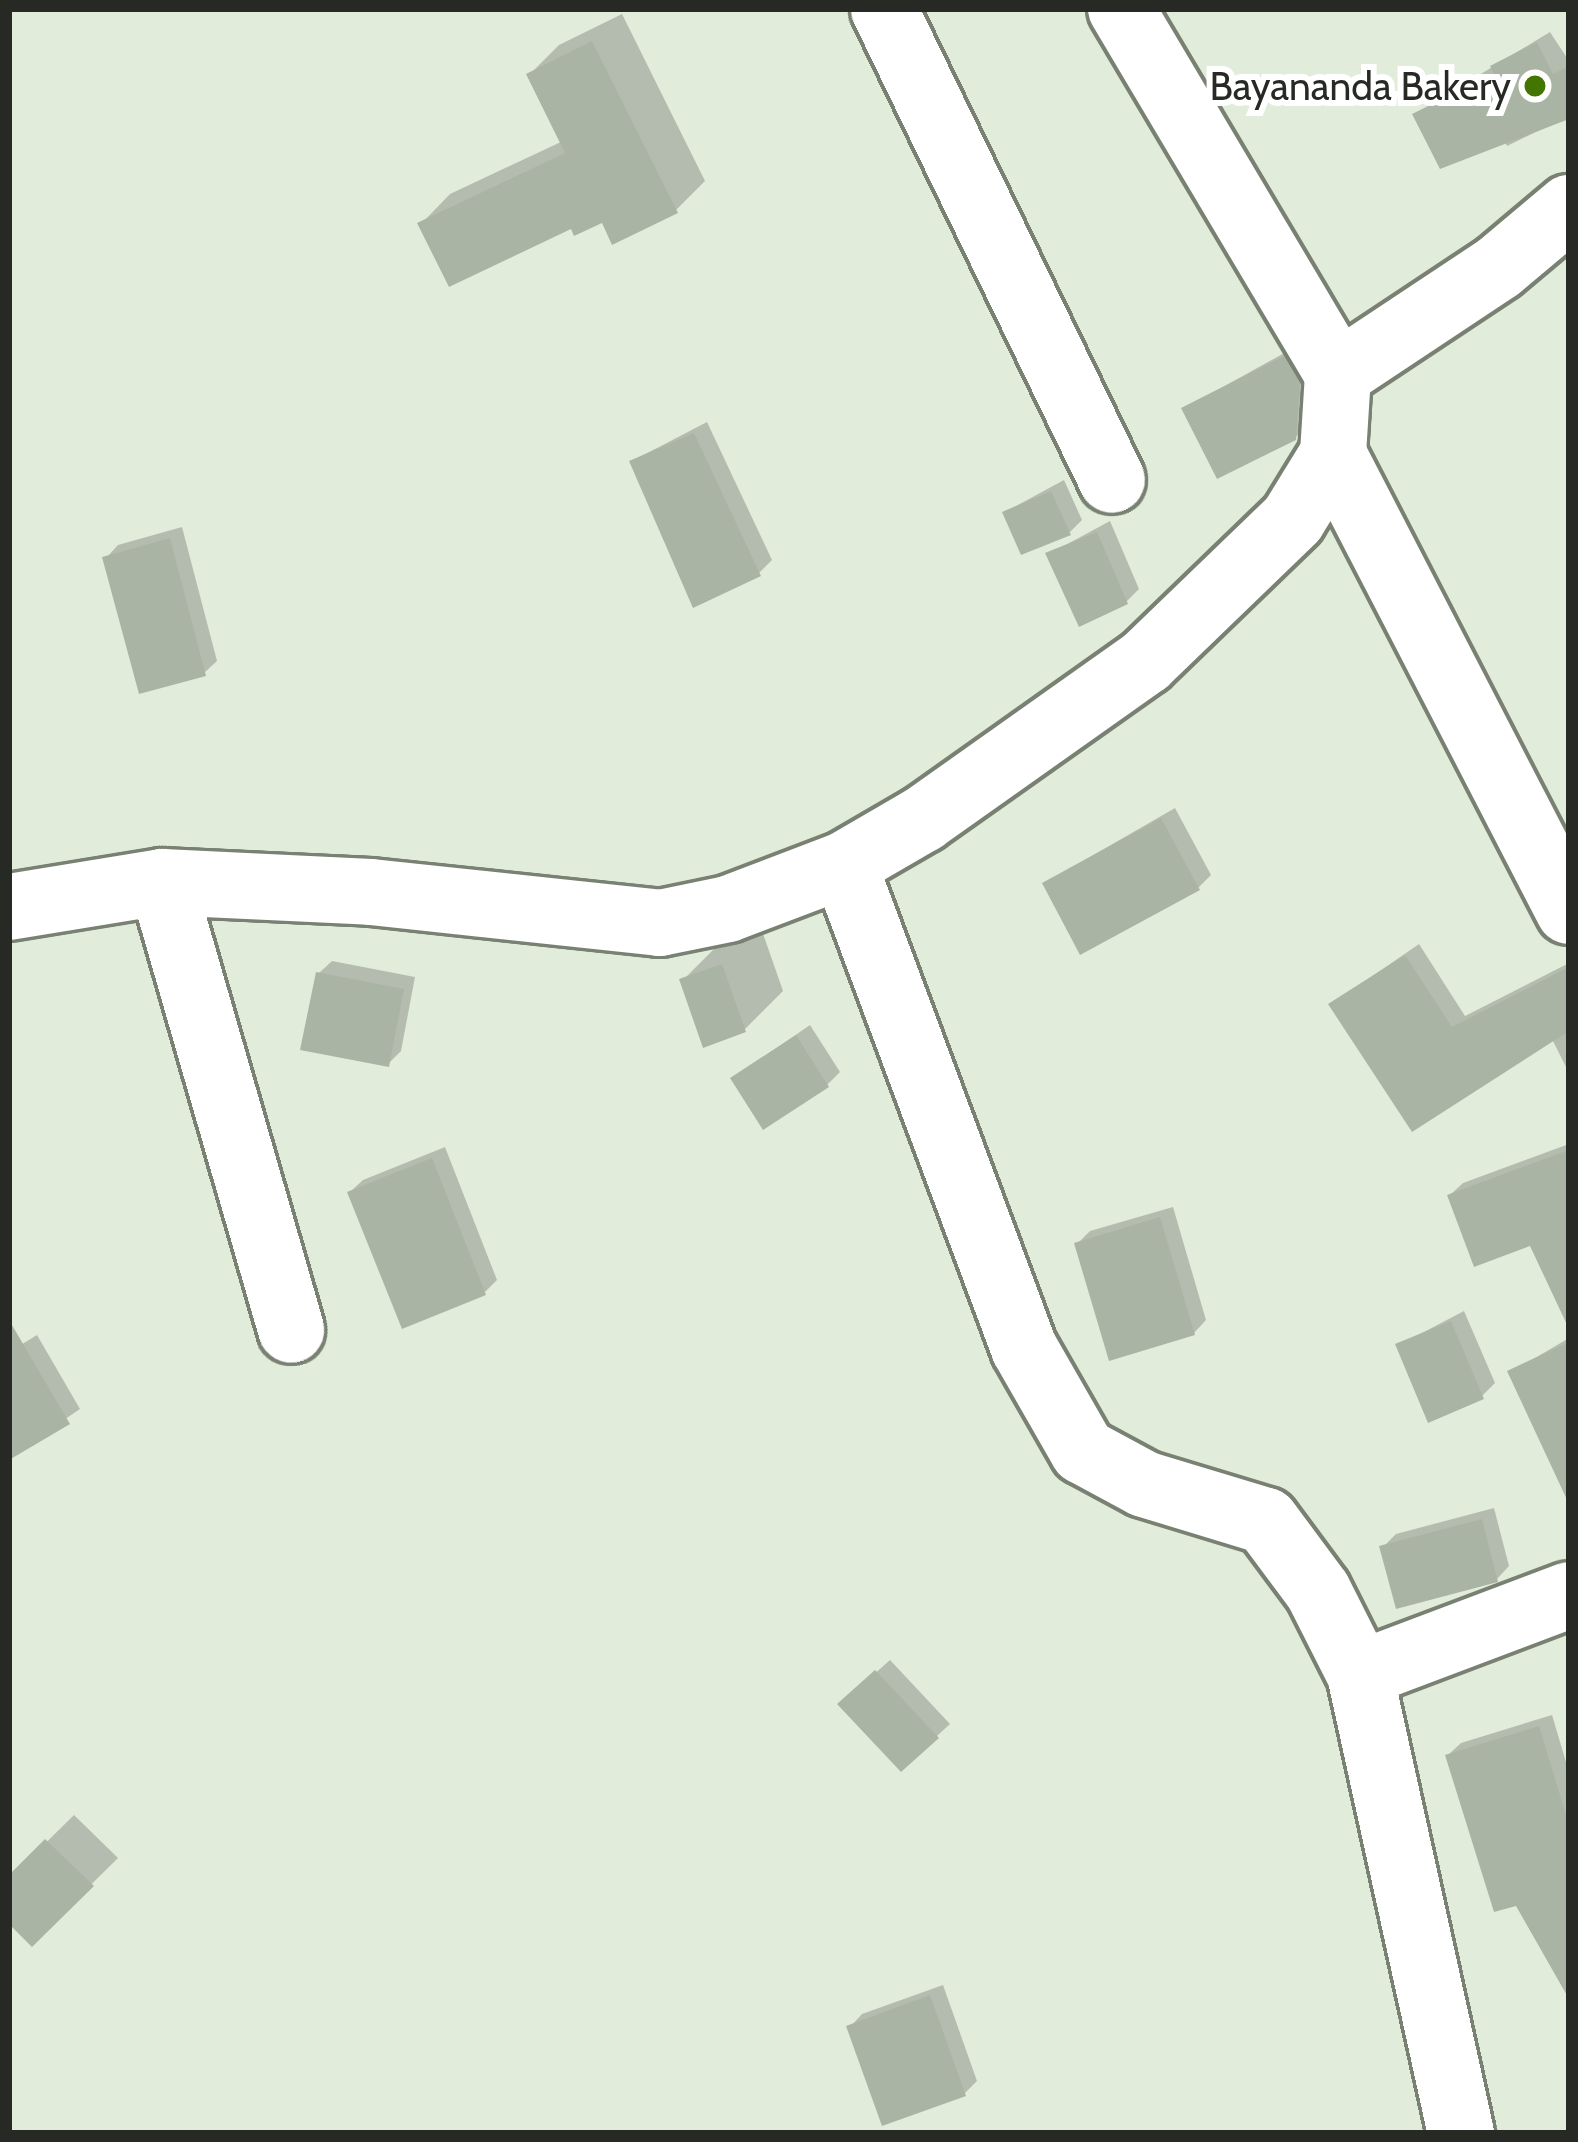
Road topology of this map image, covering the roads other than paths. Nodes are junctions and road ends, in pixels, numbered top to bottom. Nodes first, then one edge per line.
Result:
1 (884, 9) edge
2 (1121, 9) edge
3 (1569, 208) edge
4 (1338, 374) junction
5 (1333, 454) junction
6 (1112, 480) dead end
7 (844, 865) junction
8 (162, 882) junction
9 (12, 899) edge
10 (1569, 910) edge
11 (291, 1330) dead end
12 (1569, 1595) edge
13 (1360, 1675) junction
14 (1460, 2133) edge

1 - 6 street
2 - 4 street
3 - 4 street
4 - 5 street
5 - 7 street
5 - 10 street
7 - 8 street
7 - 13 street
8 - 9 street
8 - 11 street
12 - 13 street
13 - 14 street

